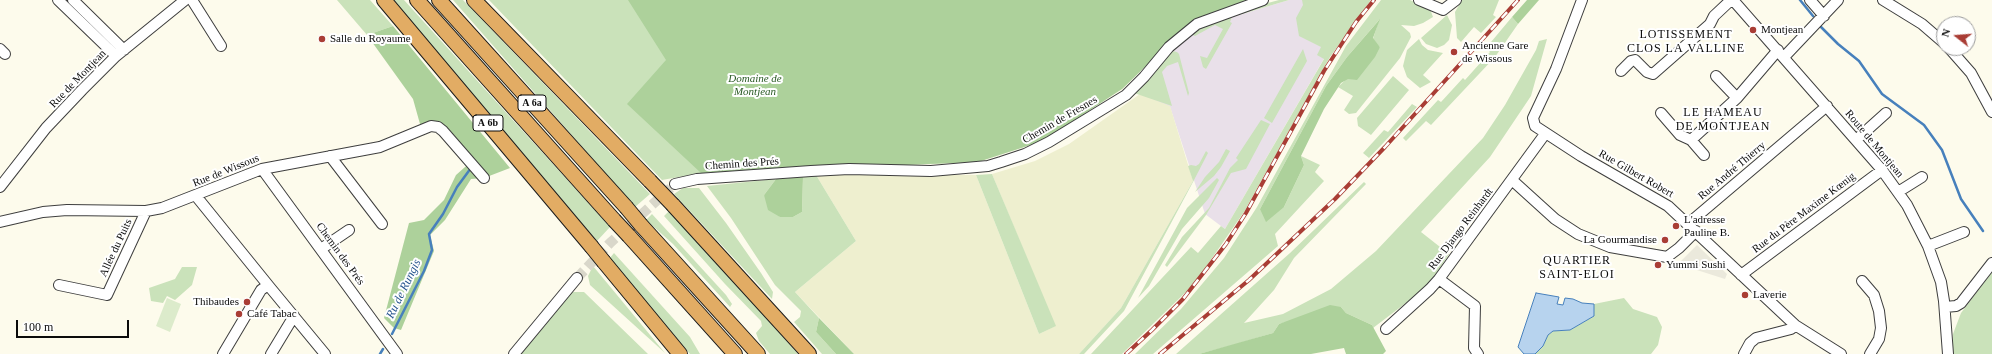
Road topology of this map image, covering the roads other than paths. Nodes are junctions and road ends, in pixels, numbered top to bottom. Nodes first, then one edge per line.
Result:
1 (58, 0) edge
2 (73, 0) edge
3 (185, 0) edge
4 (192, 0) edge
5 (384, 0) edge
6 (417, 0) edge
7 (439, 0) edge
8 (474, 0) edge
9 (1263, 0) edge
10 (1419, 0) edge
11 (1456, 0) edge
12 (1582, 0) edge
13 (1810, 0) edge
14 (1838, 0) edge
15 (1883, 0) edge
16 (1735, 1) edge
17 (1824, 16) junction
18 (1936, 36) edge
19 (221, 46) dead end
20 (120, 53) junction
21 (1781, 54) junction
22 (1956, 56) edge
23 (1621, 71) dead end
24 (1716, 76) dead end
25 (1737, 98) junction
26 (1826, 106) junction
27 (1992, 112) edge
28 (1661, 113) dead end
29 (1886, 113) dead end
30 (1545, 134) junction
31 (1692, 140) junction
32 (1856, 140) junction
33 (1704, 155) dead end
34 (330, 156) junction
35 (262, 169) junction
36 (1882, 170) junction
37 (811, 171) joint
38 (1922, 176) dead end
39 (484, 178) dead end
40 (1512, 180) junction
41 (675, 184) tunnel mouth
42 (0, 187) edge
43 (1898, 192) junction
44 (196, 196) junction
45 (146, 211) junction
46 (0, 222) edge
47 (382, 224) dead end
48 (1692, 227) junction
49 (349, 230) dead end
50 (1964, 232) dead end
51 (1928, 246) junction
52 (321, 249) junction
53 (1992, 263) edge
54 (1741, 275) junction
55 (577, 278) tunnel mouth
56 (1439, 279) junction
57 (1862, 281) dead end
58 (59, 285) dead end
59 (268, 285) junction
60 (1945, 307) junction
61 (294, 316) junction
62 (1796, 325) junction
63 (1386, 329) dead end
64 (223, 354) edge
65 (271, 354) edge
66 (325, 354) edge
67 (397, 354) edge
68 (514, 354) edge
69 (680, 354) edge
70 (735, 354) edge
71 (758, 354) edge
72 (809, 354) edge
73 (1478, 354) edge
74 (1744, 354) edge
75 (1841, 354) edge
76 (1870, 354) edge
77 (1948, 354) edge

1 - 20 street
2 - 20 street
3 - 20 street, Rue de Montjean
4 - 19 street
5 - 69 highway, A 6b, bridge
6 - 70 highway, A 6a, bridge
7 - 71 highway, A 6a, bridge
8 - 72 highway, bridge
9 - 37 street, Chemin de Fresnes
10 - 11 street
12 - 30 street, Rue Gilbert Robert
13 - 17 street
14 - 17 street
15 - 18 street
16 - 21 street, Route de Montjean
16 - 23 street
17 - 21 street
20 - 42 street, Rue de Montjean
21 - 25 street
21 - 26 street, Route de Montjean
22 - 27 street
24 - 25 street
25 - 31 street
26 - 32 street, Route de Montjean
26 - 48 street, Rue André Thierry
28 - 31 street
29 - 32 street
30 - 40 street, Rue Django Reinhardt
30 - 48 street, Rue Gilbert Robert
31 - 33 street
32 - 36 street, Route de Montjean
34 - 35 street, Rue de Wissous
34 - 39 street, Rue de Wissous
34 - 47 street
35 - 44 street, Rue de Wissous
35 - 52 street, Chemin des Prés
36 - 43 street, Route de Montjean
36 - 54 street, Rue du Père Maxime Kœnig
37 - 41 street, Chemin des Prés
38 - 43 street
40 - 48 street, Rue André Thierry
40 - 56 street, Rue Django Reinhardt
43 - 51 street, Route de Montjean
44 - 45 street, Rue de Wissous
44 - 59 street
45 - 46 street, Rue de Wissous
45 - 58 street, Allée du Puits
48 - 54 street, Rue Gilbert Robert
49 - 52 street
50 - 51 street
51 - 60 street, Route de Montjean
52 - 67 street, Chemin des Prés
53 - 60 street
54 - 62 street, Rue Gilbert Robert
55 - 68 street
56 - 63 street, Rue Django Reinhardt
56 - 73 street
57 - 76 street
59 - 61 street
59 - 64 street
60 - 77 street, Route de Montjean
61 - 65 street
61 - 66 street
62 - 74 street
62 - 75 street, Rue Gilbert Robert

